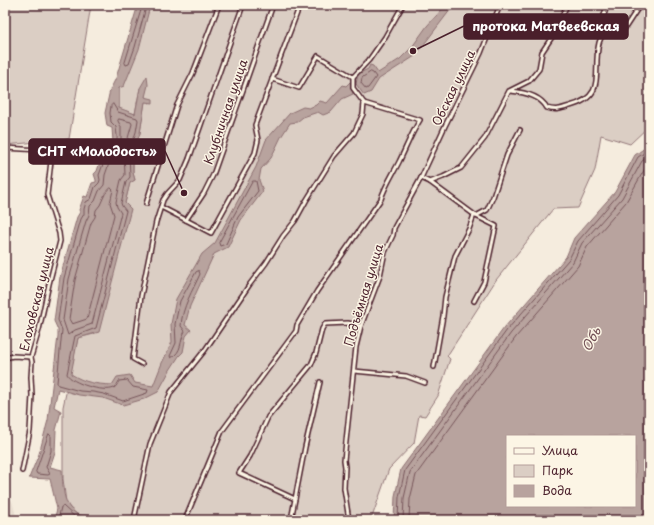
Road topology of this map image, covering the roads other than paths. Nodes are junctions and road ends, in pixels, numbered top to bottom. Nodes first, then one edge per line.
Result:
1 (219, 5) edge
2 (243, 5) edge
3 (273, 5) edge
4 (300, 5) edge
5 (404, 5) edge
6 (500, 5) edge
7 (567, 5) edge
8 (608, 5) edge
9 (640, 5) edge
10 (623, 31) dead end
11 (353, 77) junction
12 (272, 79) junction
13 (509, 91) junction
14 (364, 103) junction
15 (520, 130) dead end
16 (5, 148) edge
17 (421, 178) junction
18 (430, 182) junction
19 (146, 204) dead end
20 (161, 207) junction
21 (475, 215) junction
22 (186, 220) junction
23 (474, 301) dead end
24 (362, 326) junction
25 (31, 357) junction
26 (5, 358) edge
27 (142, 364) dead end
28 (434, 367) dead end
29 (354, 371) junction
30 (320, 382) dead end
31 (425, 383) dead end
32 (22, 471) dead end
33 (295, 499) junction
34 (134, 520) edge
35 (185, 520) edge
36 (291, 520) edge
37 (349, 520) edge

1 - 19 street
2 - 20 street
3 - 22 street, Клубничная улица
4 - 12 street
5 - 11 street
6 - 17 street, Обская улица
7 - 13 street
8 - 13 street
9 - 10 street
11 - 12 street
11 - 14 street
12 - 22 street
13 - 18 street
14 - 34 street
14 - 35 street
15 - 21 street
16 - 25 street, Елоховская улица
17 - 18 street
17 - 24 street, Подъёмная улица
18 - 21 street
20 - 22 street
20 - 27 street
21 - 23 street
21 - 28 street
24 - 29 street, Подъёмная улица
24 - 33 street
25 - 26 street
25 - 32 street, Елоховская улица
29 - 31 street
29 - 37 street, Подъёмная улица
30 - 33 street
33 - 36 street

